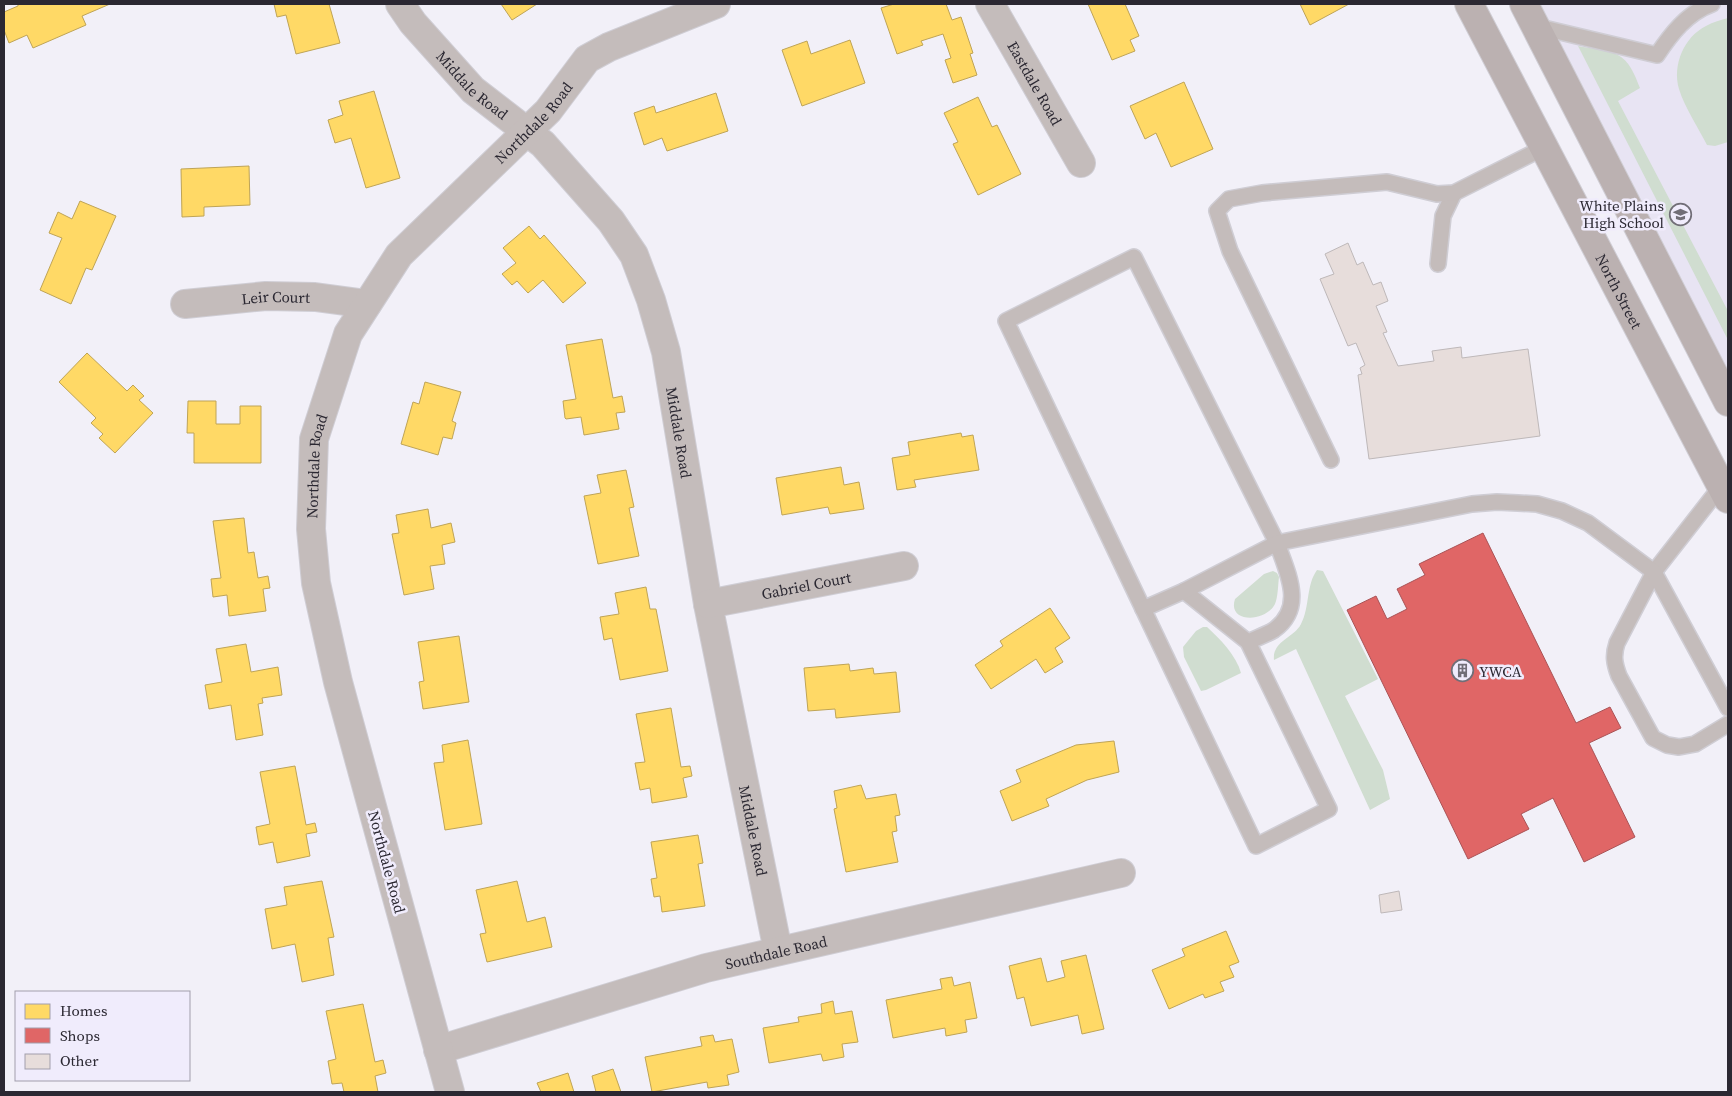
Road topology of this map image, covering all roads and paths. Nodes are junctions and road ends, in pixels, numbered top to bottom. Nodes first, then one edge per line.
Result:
1 (400, 4) edge
2 (716, 4) edge
3 (990, 4) edge
4 (1468, 4) edge
5 (1712, 4) edge
6 (1530, 15) edge
7 (527, 132) junction
8 (1543, 148) junction
9 (1081, 163) dead end
10 (1454, 193) junction
11 (1438, 264) dead end
12 (185, 304) dead end
13 (367, 304) junction
14 (1728, 402) edge
15 (1331, 460) dead end
16 (1726, 490) edge
17 (1276, 543) junction
18 (904, 566) dead end
19 (1654, 572) junction
20 (1184, 591) junction
21 (708, 604) junction
22 (1143, 610) junction
23 (1248, 642) junction
24 (1728, 708) edge
25 (1728, 724) edge
26 (1121, 873) dead end
27 (778, 951) junction
28 (438, 1050) junction
29 (450, 1092) edge

1 - 7 street, Middale Road
2 - 7 street, Northdale Road
3 - 9 street, Eastdale Road
4 - 8 main road, North Street
5 - 6 lane
6 - 14 main road
7 - 13 street, Northdale Road
7 - 21 street, Middale Road
8 - 10 lane
8 - 16 main road, North Street
10 - 11 lane
10 - 15 lane
12 - 13 street, Leir Court
13 - 28 street, Northdale Road
16 - 19 lane
17 - 19 lane
17 - 20 lane
17 - 22 lane
17 - 23 lane
18 - 21 street, Gabriel Court
19 - 24 lane
19 - 25 lane
20 - 22 lane
20 - 23 lane
21 - 27 street, Middale Road
22 - 23 lane
26 - 27 street, Southdale Road
27 - 28 street, Southdale Road
28 - 29 street, Northdale Road

